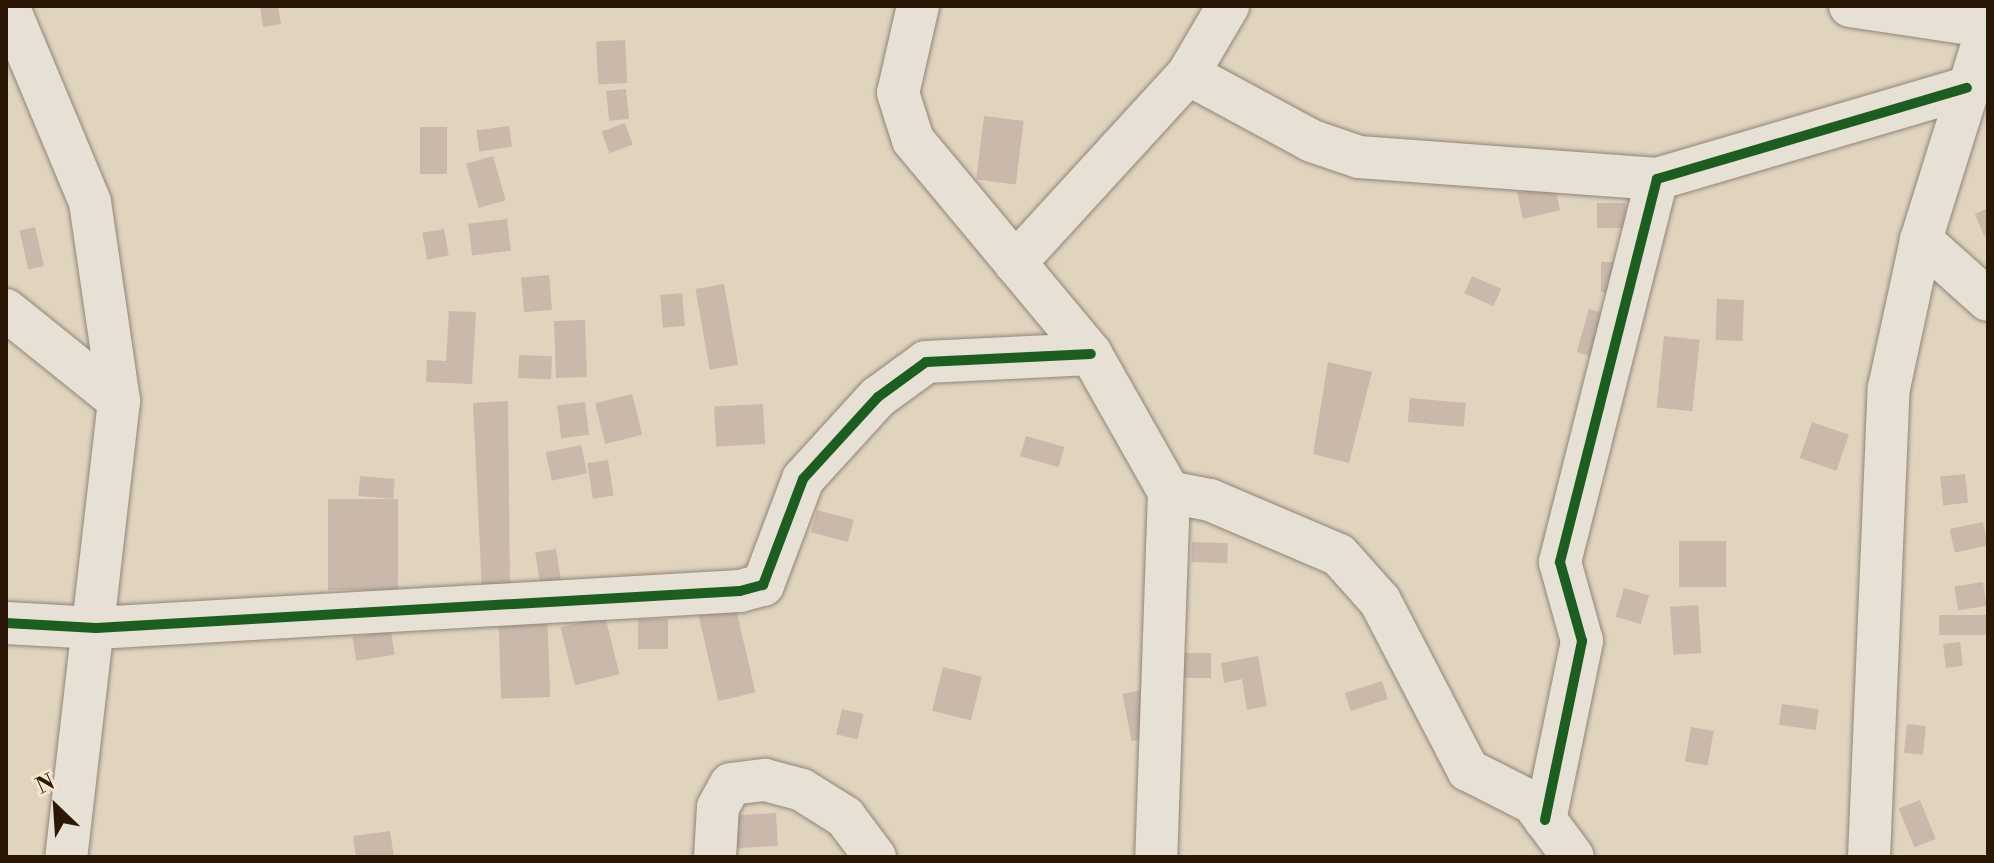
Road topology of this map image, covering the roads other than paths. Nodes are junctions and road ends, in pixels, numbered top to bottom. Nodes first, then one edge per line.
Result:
1 (8, 6) edge
2 (918, 6) edge
3 (1228, 6) edge
4 (1850, 6) edge
5 (1986, 19) edge
6 (1188, 74) junction
7 (1967, 88) junction
8 (1657, 179) junction
9 (1921, 240) junction
10 (1015, 263) junction
11 (1988, 300) edge
12 (6, 310) edge
13 (1091, 354) junction
14 (119, 401) junction
15 (1169, 492) junction
16 (6, 623) edge
17 (96, 628) junction
18 (1545, 820) junction
19 (66, 857) edge
20 (715, 857) edge
21 (875, 857) edge
22 (1156, 857) edge
23 (1573, 857) edge
24 (1869, 857) edge

1 - 14 street
2 - 10 street
3 - 6 street
4 - 5 street
5 - 7 street
6 - 8 street
6 - 10 street
7 - 8 street
7 - 9 street
8 - 18 street
9 - 11 street
9 - 24 street
10 - 13 street
12 - 14 street
13 - 15 street
13 - 17 street
14 - 17 street
15 - 18 street
15 - 22 street
16 - 17 street
17 - 19 street
18 - 23 street
20 - 21 street

